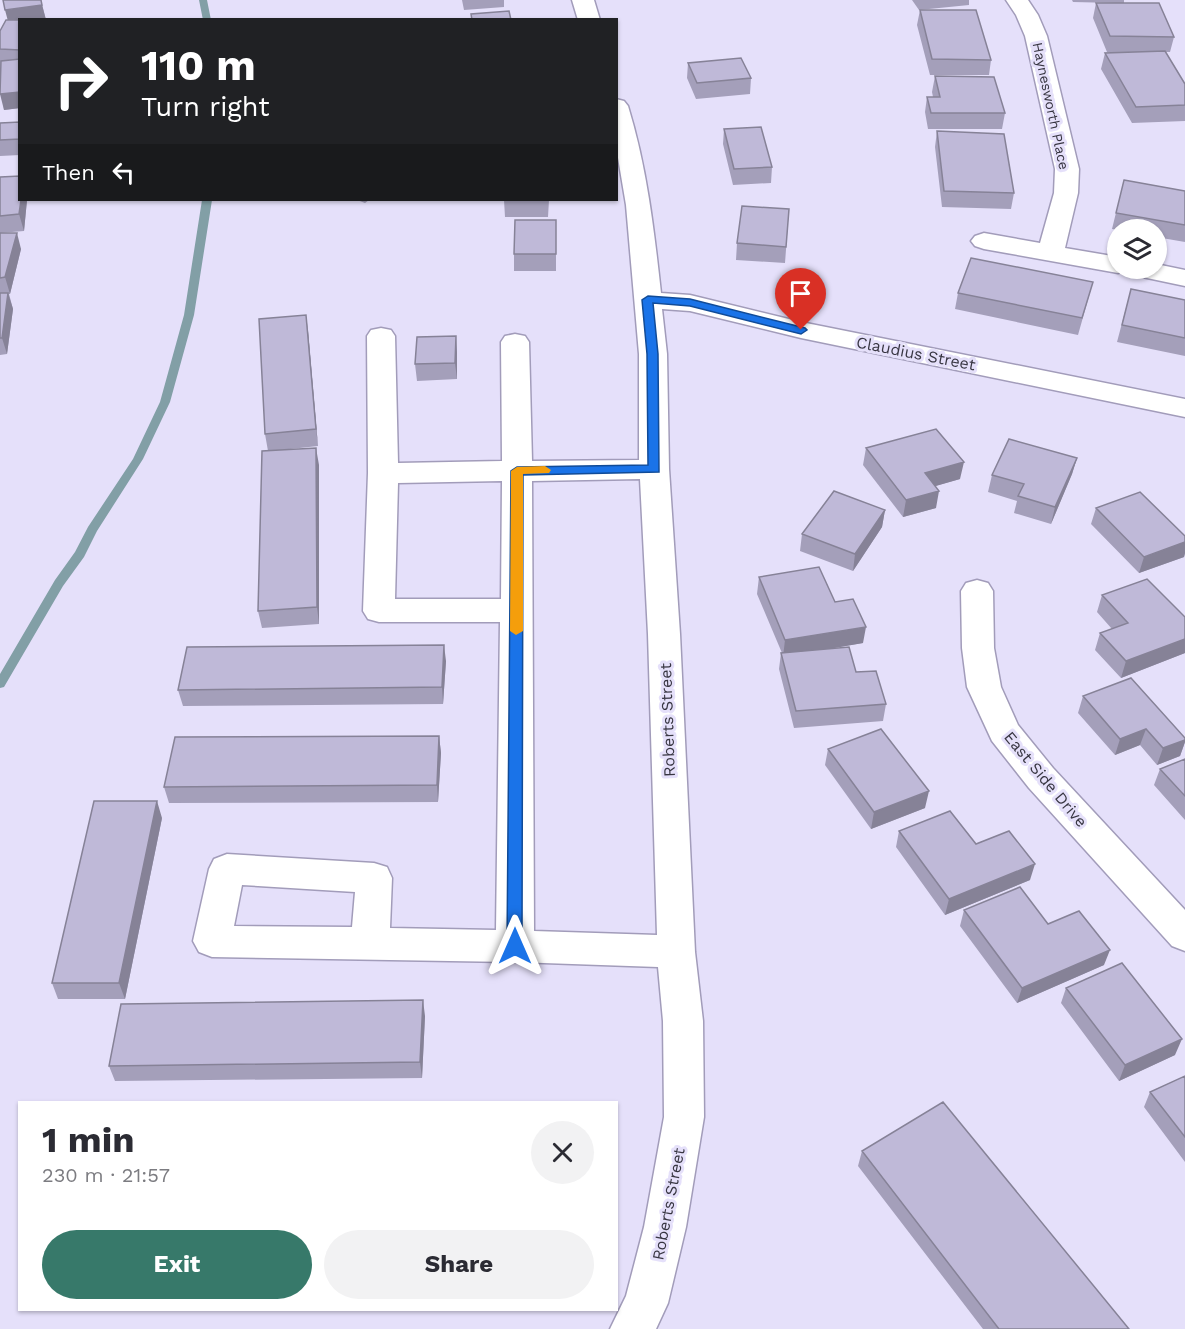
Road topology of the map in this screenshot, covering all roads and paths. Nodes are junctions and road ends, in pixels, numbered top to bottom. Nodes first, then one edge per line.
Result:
1 (583, 0) edge
2 (1017, 0) edge
3 (588, 18) edge
4 (618, 112) edge
5 (984, 241) dead end
6 (1051, 252) junction
7 (1107, 263) edge
8 (1167, 274) edge
9 (1185, 278) edge
10 (648, 300) junction
11 (381, 336) dead end
12 (515, 342) dead end
13 (1185, 408) edge
14 (654, 469) junction
15 (517, 471) junction
16 (383, 473) junction
17 (976, 591) dead end
18 (516, 610) junction
19 (1185, 935) edge
20 (370, 944) junction
21 (515, 946) junction
22 (676, 952) junction
23 (632, 1329) edge

1 - 3 street
2 - 6 street, Haynesworth Place
4 - 10 street, Roberts Street
5 - 6 street
6 - 7 street
8 - 9 street
10 - 13 street, Claudius Street
10 - 14 street, Roberts Street
11 - 16 street
12 - 15 street
14 - 15 street
14 - 22 street, Roberts Street
15 - 16 street
15 - 18 street
16 - 18 street
17 - 19 street, East Side Drive
18 - 21 street
20 - 20 street
20 - 21 street
21 - 22 street
22 - 23 street, Roberts Street

